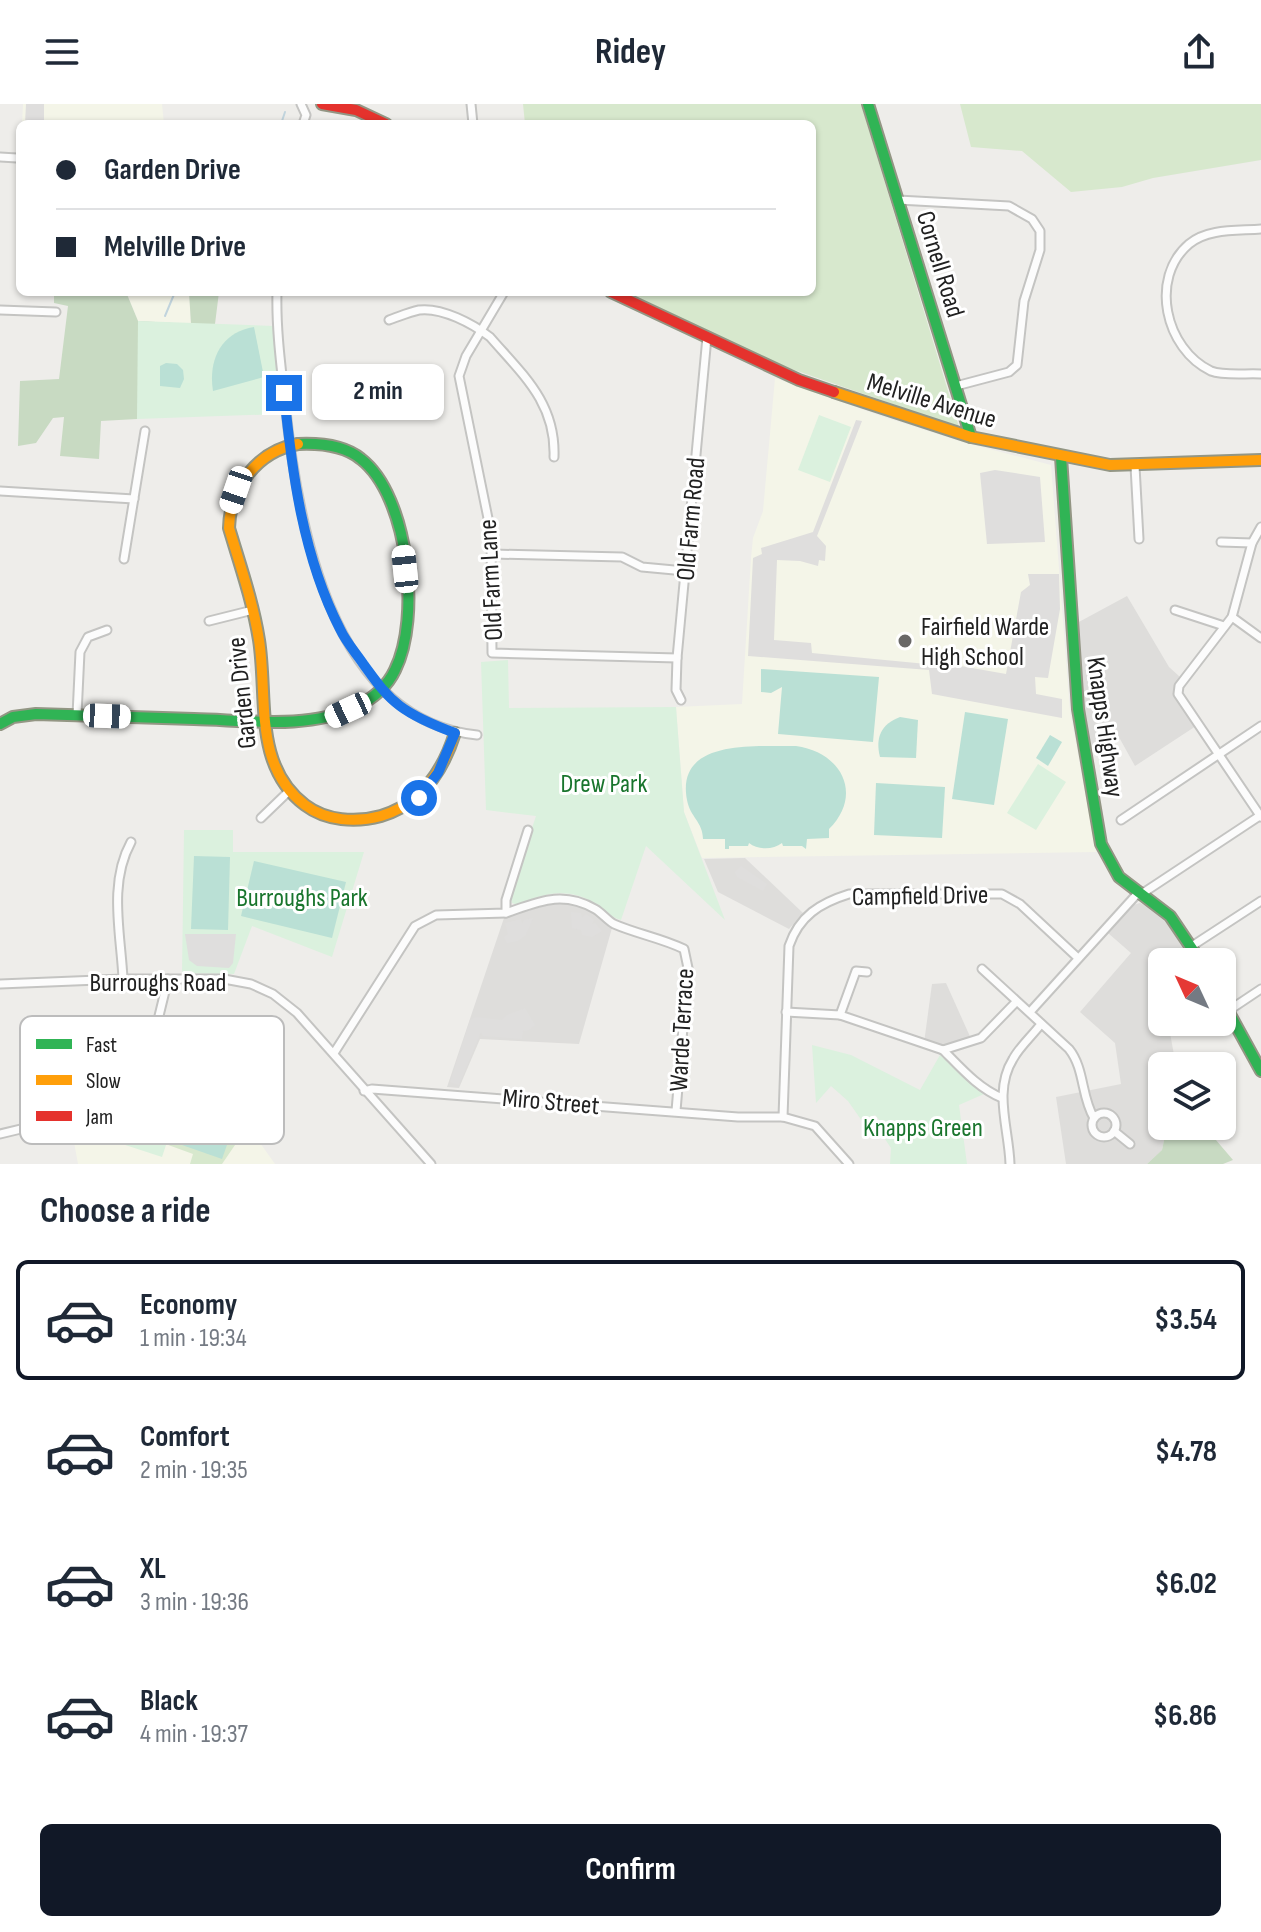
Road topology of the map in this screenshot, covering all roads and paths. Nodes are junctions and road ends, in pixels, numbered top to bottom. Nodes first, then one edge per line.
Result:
1 (322, 104) edge
2 (868, 104) edge
3 (380, 120) edge
4 (898, 200) junction
5 (1261, 229) edge
6 (277, 296) edge
7 (502, 296) edge
8 (620, 296) edge
9 (0, 310) edge
10 (56, 312) dead end
11 (389, 320) dead end
12 (481, 330) junction
13 (707, 337) junction
14 (1261, 374) edge
15 (956, 386) junction
16 (145, 431) dead end
17 (971, 437) junction
18 (289, 445) junction
19 (554, 457) dead end
20 (1061, 457) junction
21 (1261, 460) edge
22 (1135, 466) junction
23 (0, 491) edge
24 (134, 499) junction
25 (1261, 527) edge
26 (1139, 539) dead end
27 (1221, 542) dead end
28 (1252, 543) junction
29 (493, 554) junction
30 (124, 559) dead end
31 (685, 571) junction
32 (253, 610) junction
33 (1175, 610) dead end
34 (1232, 617) junction
35 (209, 621) dead end
36 (1224, 626) junction
37 (107, 630) dead end
38 (1261, 638) edge
39 (677, 658) junction
40 (382, 690) junction
41 (681, 700) dead end
42 (77, 715) junction
43 (265, 721) junction
44 (0, 724) edge
45 (1261, 726) edge
46 (455, 733) junction
47 (477, 735) dead end
48 (1220, 756) junction
49 (288, 792) junction
50 (1261, 815) edge
51 (261, 818) dead end
52 (1121, 820) dead end
53 (528, 830) dead end
54 (131, 842) dead end
55 (1138, 895) junction
56 (1261, 901) edge
57 (506, 913) junction
58 (1192, 946) joint
59 (1078, 958) junction
60 (982, 969) dead end
61 (867, 972) dead end
62 (123, 979) junction
63 (168, 979) junction
64 (0, 984) edge
65 (1261, 989) edge
66 (1016, 1002) junction
67 (1236, 1006) edge
68 (786, 1012) junction
69 (1030, 1012) junction
70 (840, 1015) junction
71 (159, 1016) edge
72 (1041, 1024) junction
73 (1236, 1026) edge
74 (943, 1050) junction
75 (334, 1053) junction
76 (1261, 1071) edge
77 (364, 1091) junction
78 (1002, 1098) junction
79 (676, 1111) junction
80 (783, 1117) junction
81 (1094, 1118) junction
82 (20, 1129) edge
83 (1114, 1131) junction
84 (0, 1134) edge
85 (1130, 1144) dead end
86 (431, 1164) edge
87 (849, 1164) edge
88 (1010, 1164) edge

1 - 3 street
2 - 4 street, Cornell Road
4 - 15 street, Cornell Road
4 - 15 street
5 - 14 street
6 - 18 street
7 - 12 street, Old Farm Lane
8 - 13 street, Melville Avenue
9 - 10 street
11 - 12 street
12 - 19 street
12 - 29 street, Old Farm Lane
13 - 17 street, Melville Avenue
13 - 31 street, Old Farm Road
15 - 17 street, Cornell Road
16 - 24 street
17 - 20 street, Melville Avenue
18 - 32 street, Garden Drive
18 - 40 street
18 - 40 street
20 - 22 street, Melville Avenue
20 - 55 street, Knapps Highway
21 - 22 street, Melville Avenue
22 - 26 street
23 - 24 street
24 - 30 street
25 - 28 street
27 - 28 street
28 - 34 street
29 - 31 street
29 - 39 street, Old Farm Lane
31 - 39 street, Old Farm Road
32 - 35 street
32 - 43 street, Garden Drive
33 - 36 street
34 - 36 street
34 - 38 street
36 - 48 street
37 - 42 street
39 - 41 street, Old Farm Road
40 - 43 street
40 - 46 street
42 - 43 street
42 - 44 street
43 - 49 street, Garden Drive
45 - 48 street
46 - 47 street
46 - 49 street, Garden Drive
48 - 50 street
48 - 52 street
49 - 51 street
50 - 55 street
53 - 57 street
54 - 62 street
55 - 58 street, Knapps Highway
55 - 59 street
56 - 58 street
57 - 75 street, Warde Terrace
57 - 79 street, Warde Terrace
59 - 68 street, Campfield Drive
59 - 69 street
60 - 66 street
61 - 70 street
62 - 63 street, Burroughs Road
62 - 64 street, Burroughs Road
63 - 71 street
63 - 75 street, Burroughs Road
65 - 67 street
66 - 69 street
66 - 74 street
68 - 70 street
68 - 80 street, Campfield Drive
69 - 72 street
70 - 74 street
72 - 78 street
72 - 81 street
73 - 76 street
74 - 78 street
75 - 77 street, Burroughs Road
77 - 79 street, Miro Street
77 - 86 street, Burroughs Road
78 - 88 street
79 - 80 street, Miro Street
80 - 87 street
81 - 83 street
81 - 83 street
82 - 84 street
83 - 85 street

